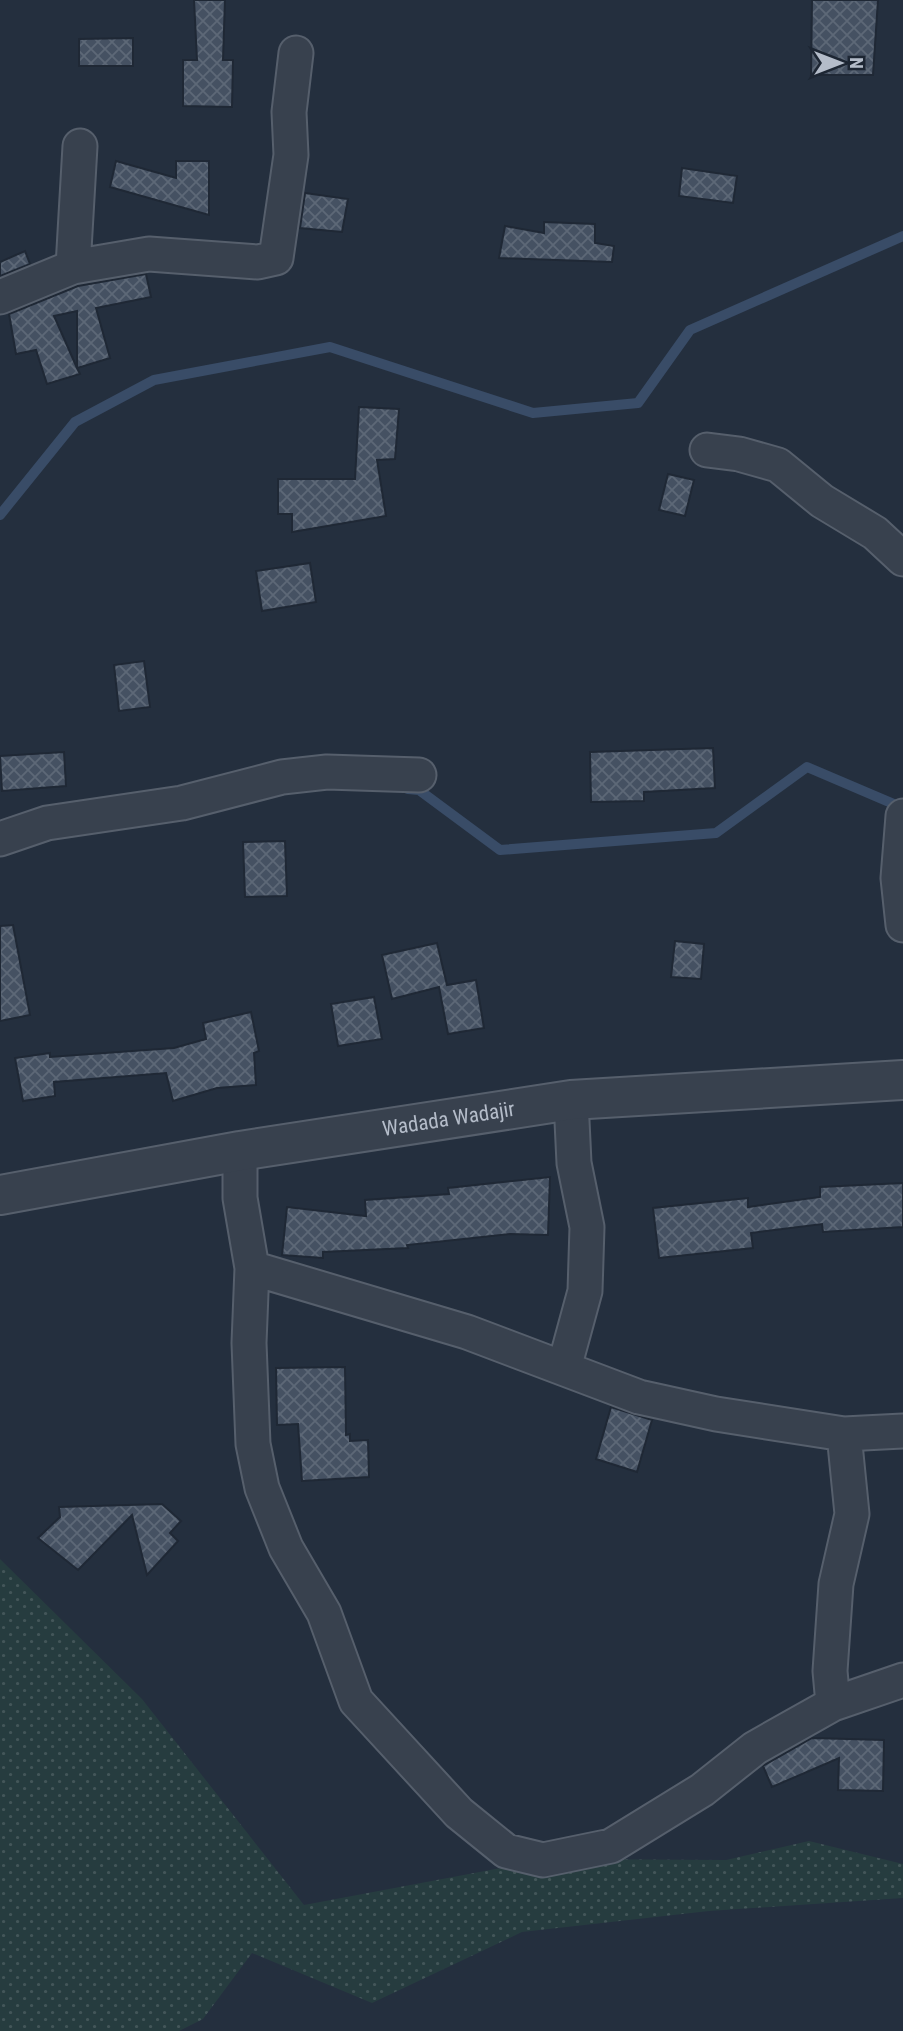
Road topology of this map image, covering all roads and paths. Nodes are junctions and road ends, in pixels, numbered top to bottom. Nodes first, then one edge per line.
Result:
1 (296, 52) dead end
2 (80, 146) dead end
3 (73, 267) junction
4 (0, 296) edge
5 (707, 450) dead end
6 (903, 559) edge
7 (419, 775) dead end
8 (903, 816) edge
9 (0, 839) edge
10 (903, 925) edge
11 (903, 1080) edge
12 (572, 1100) junction
13 (240, 1151) junction
14 (0, 1195) edge
15 (252, 1268) junction
16 (564, 1368) junction
17 (903, 1431) edge
18 (844, 1434) junction
19 (903, 1681) edge
20 (832, 1704) junction

1 - 3 street
2 - 3 street
3 - 4 street
5 - 6 street
7 - 9 street
8 - 10 street
11 - 12 street, Wadada Wadajir
12 - 13 street, Wadada Wadajir
12 - 16 street
13 - 14 street, Wadada Wadajir
13 - 15 street
15 - 16 street
15 - 20 street
16 - 18 street
17 - 18 street
18 - 20 street
19 - 20 street

